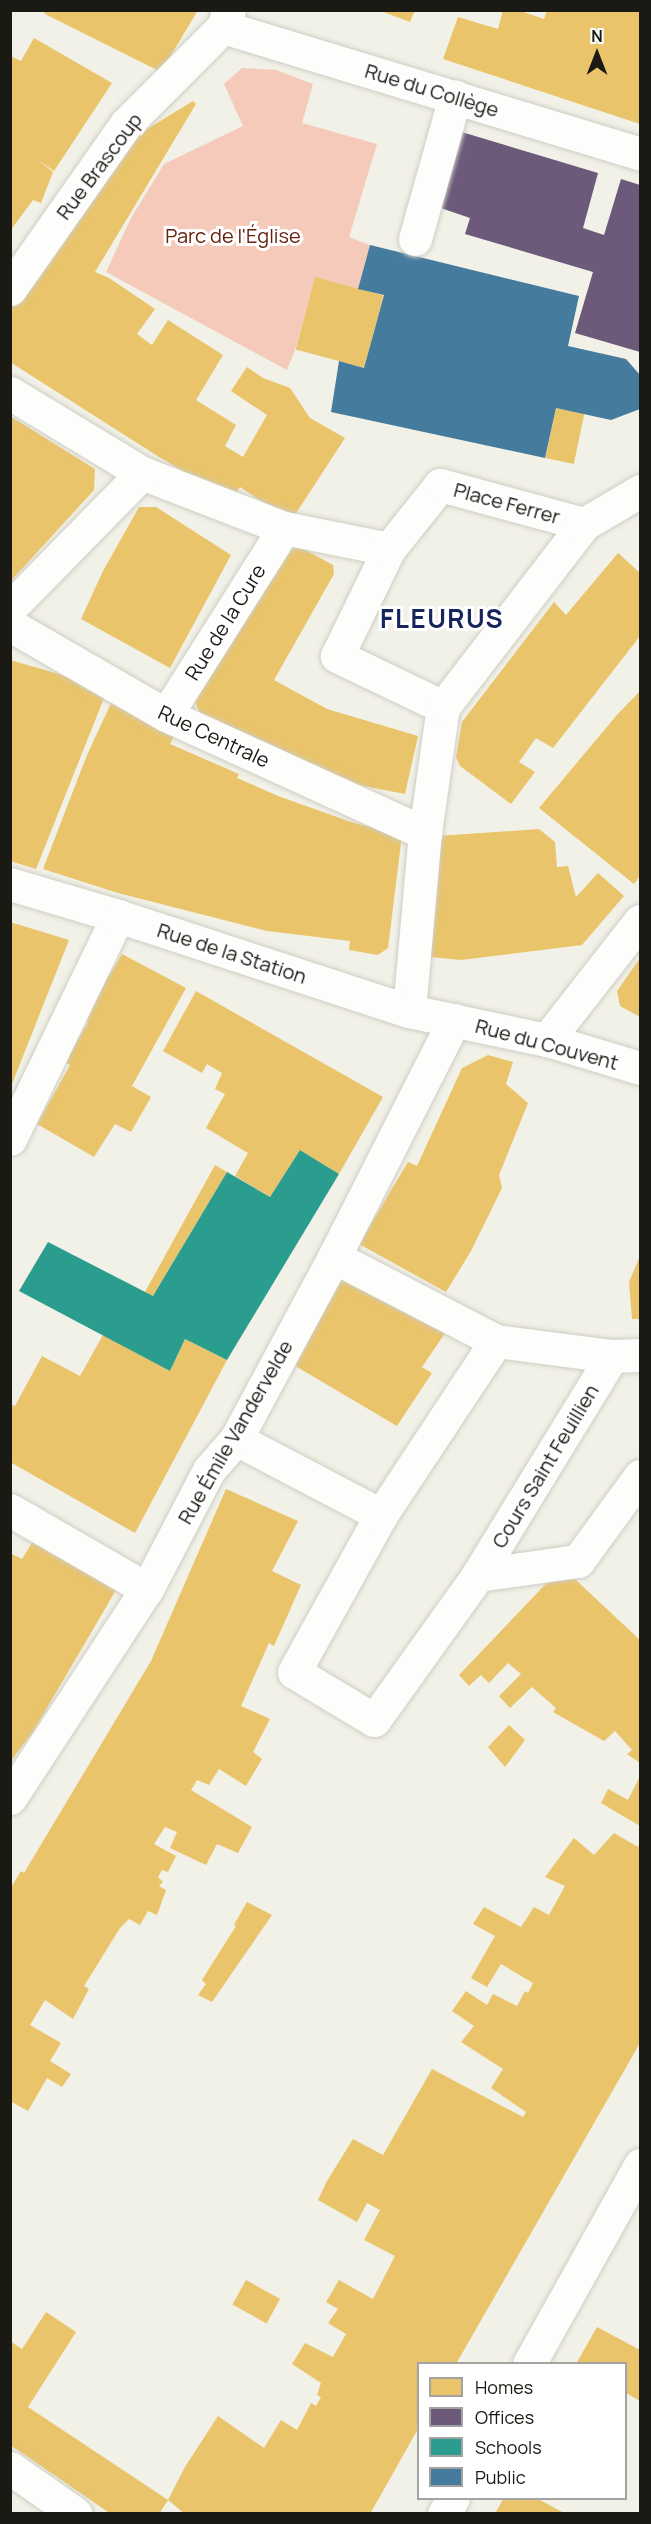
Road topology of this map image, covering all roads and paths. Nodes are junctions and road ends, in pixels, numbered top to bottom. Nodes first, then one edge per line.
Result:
1 (226, 19) edge
2 (455, 97) junction
3 (640, 154) edge
4 (415, 239) dead end
5 (10, 289) edge
6 (10, 393) edge
7 (142, 473) junction
8 (640, 491) edge
9 (584, 524) junction
10 (284, 528) junction
11 (389, 549) junction
12 (10, 608) edge
13 (10, 625) edge
14 (443, 707) junction
15 (166, 716) junction
16 (425, 833) junction
17 (10, 884) edge
18 (118, 916) junction
19 (640, 921) edge
20 (409, 1011) junction
21 (454, 1020) junction
22 (547, 1040) junction
23 (640, 1068) edge
24 (10, 1139) edge
25 (334, 1257) junction
26 (496, 1341) junction
27 (626, 1356) edge
28 (236, 1439) junction
29 (640, 1476) edge
30 (10, 1510) edge
31 (381, 1515) junction
32 (478, 1575) junction
33 (147, 1589) junction
34 (10, 1798) edge
35 (640, 2165) edge
36 (530, 2362) edge
37 (10, 2468) edge
38 (452, 2500) edge
39 (76, 2514) edge
40 (444, 2514) edge

1 - 2 street, Rue du Collège
1 - 5 street, Rue Brascoup
2 - 3 street, Rue du Collège
2 - 4 street
6 - 7 street
7 - 10 street
7 - 12 street
8 - 9 street, Place Ferrer
9 - 11 street, Place Ferrer
9 - 14 street, Place Ferrer
10 - 11 street
10 - 15 street, Rue de la Cure
11 - 14 street, Place Ferrer
13 - 15 street, Rue Centrale
14 - 16 street, Place Ferrer
15 - 16 street, Rue Centrale
16 - 20 street, Place Ferrer
17 - 18 street, Rue de la Station
18 - 20 street, Rue de la Station
18 - 24 street
19 - 22 street
20 - 21 street, Rue de la Station
21 - 22 street, Rue du Couvent
21 - 25 street, Rue Émile Vandervelde
22 - 23 street, Rue du Couvent
25 - 26 street, Cours Saint Feuillien
25 - 28 street, Rue Émile Vandervelde
26 - 27 street, Cours Saint Feuillien
26 - 31 street, Cours Saint Feuillien
27 - 32 street, Cours Saint Feuillien
28 - 31 street
28 - 33 street, Rue Émile Vandervelde
29 - 32 street, Cours Saint Feuillien
30 - 33 street
31 - 32 street, Cours Saint Feuillien
33 - 34 street, Rue Émile Vandervelde
35 - 36 street
37 - 39 street
38 - 40 street

